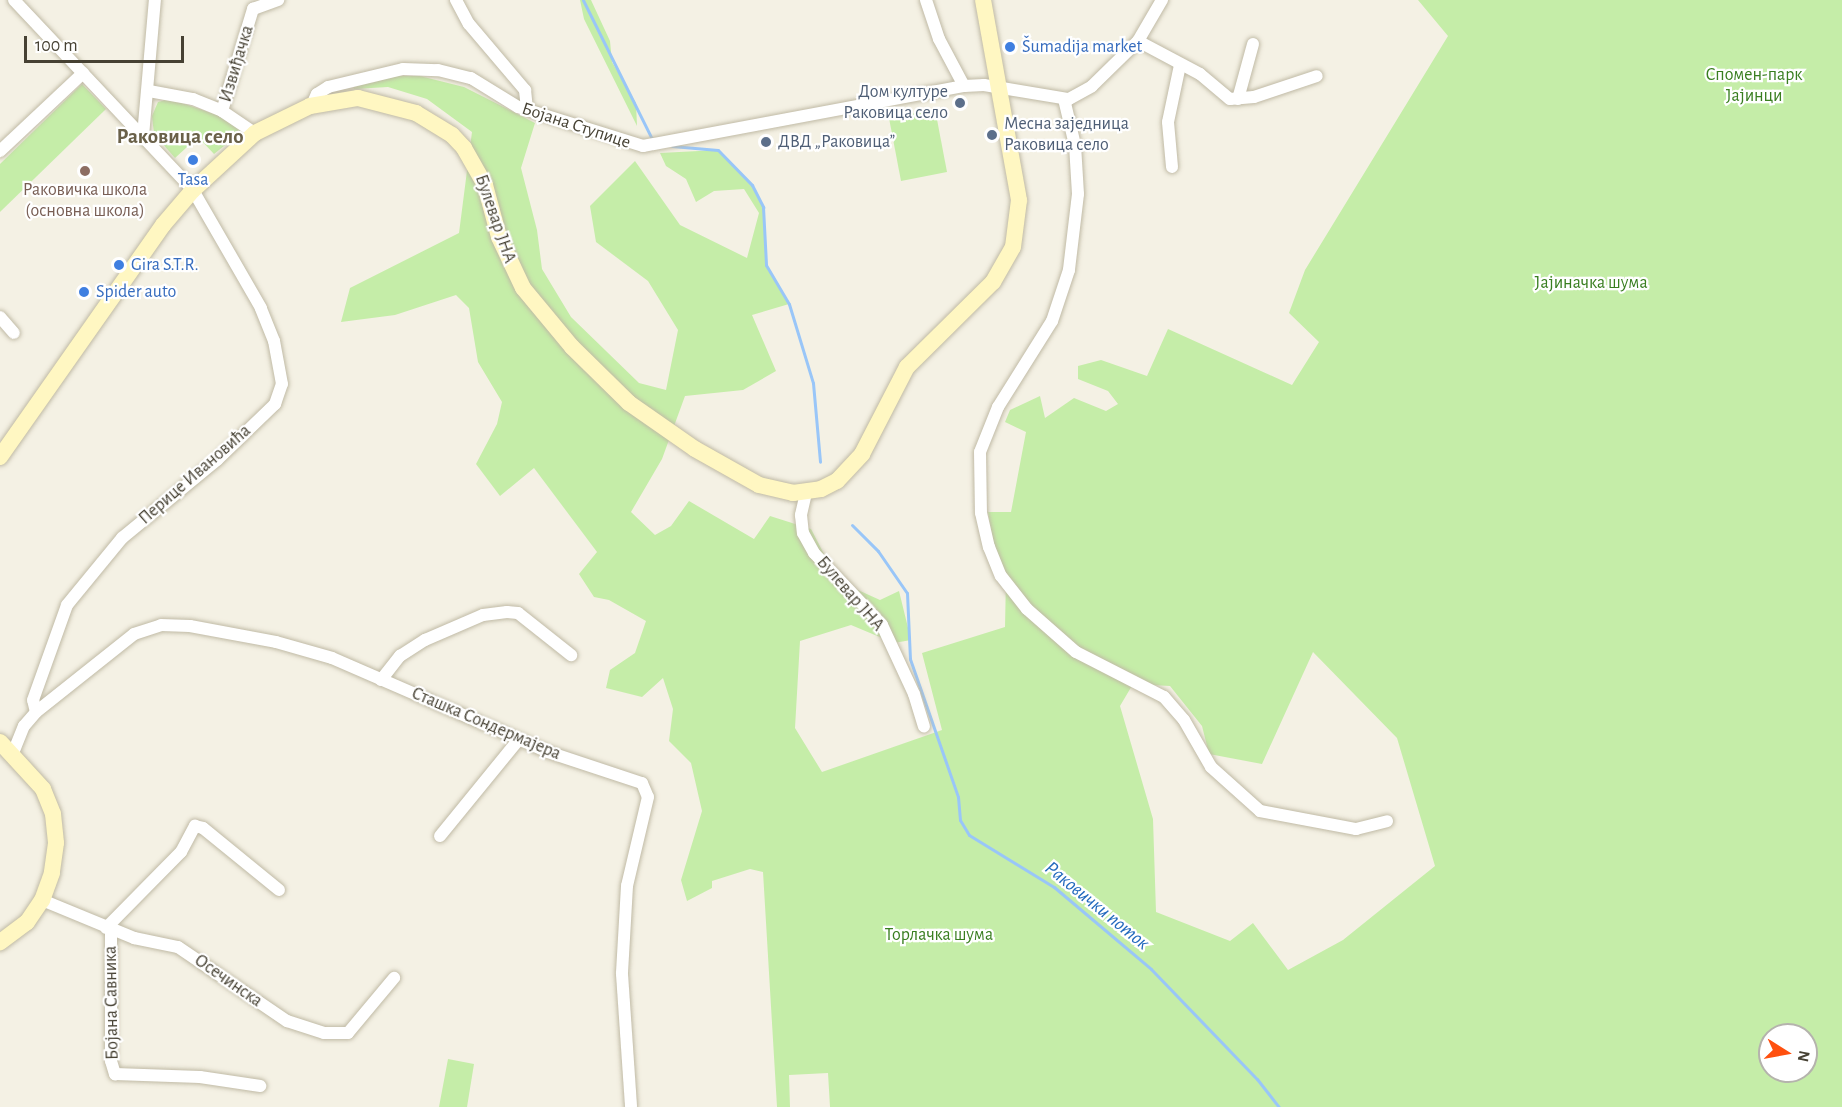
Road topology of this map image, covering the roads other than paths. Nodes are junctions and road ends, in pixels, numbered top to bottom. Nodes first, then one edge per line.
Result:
1 (14, 0) edge
2 (155, 0) edge
3 (278, 0) edge
4 (456, 0) edge
5 (926, 0) edge
6 (983, 0) edge
7 (1162, 0) edge
8 (1138, 41) junction
9 (1253, 44) dead end
10 (1180, 65) junction
11 (83, 73) junction
12 (1317, 76) dead end
13 (964, 86) junction
14 (999, 87) junction
15 (149, 91) junction
16 (1064, 99) junction
17 (1238, 99) junction
18 (312, 105) junction
19 (527, 110) junction
20 (222, 111) junction
21 (255, 133) junction
22 (142, 136) junction
23 (0, 151) edge
24 (1172, 167) dead end
25 (193, 190) junction
26 (0, 317) edge
27 (14, 333) dead end
28 (0, 457) edge
29 (806, 493) junction
30 (571, 655) dead end
31 (381, 680) junction
32 (36, 712) junction
33 (924, 727) dead end
34 (519, 739) junction
35 (7, 747) edge
36 (1387, 821) dead end
37 (440, 836) dead end
38 (279, 890) dead end
39 (42, 900) junction
40 (109, 929) junction
41 (0, 942) edge
42 (394, 978) dead end
43 (260, 1086) dead end
44 (631, 1107) edge

1 - 11 street
2 - 15 street
3 - 20 street, Извиђачка
4 - 19 street
5 - 13 street
6 - 14 main road
7 - 8 street
8 - 10 street
8 - 16 street
9 - 17 street
10 - 17 street
10 - 24 street
11 - 22 street
11 - 23 street
12 - 17 street
13 - 14 street, Бојана Ступице
13 - 19 street, Бојана Ступице
14 - 16 street, Бојана Ступице
14 - 29 main road
15 - 20 street
15 - 22 street
16 - 36 street
18 - 19 street, Бојана Ступице
18 - 21 main road, Булевар ЈНА
18 - 29 main road, Булевар ЈНА
20 - 21 street
21 - 25 main road, Булевар ЈНА
22 - 25 street
25 - 28 main road, Булевар ЈНА
25 - 32 street, Перице Ивановића
26 - 27 street
29 - 33 street, Булевар ЈНА
30 - 31 street
31 - 32 street, Сташка Сондермајера
31 - 34 street, Сташка Сондермајера
32 - 35 street, Перице Ивановића
34 - 37 street
34 - 44 street, Сташка Сондермајера
35 - 39 main road
38 - 40 street
39 - 40 street, Осечинска
39 - 41 main road
40 - 42 street, Осечинска
40 - 43 street, Бојана Савника

